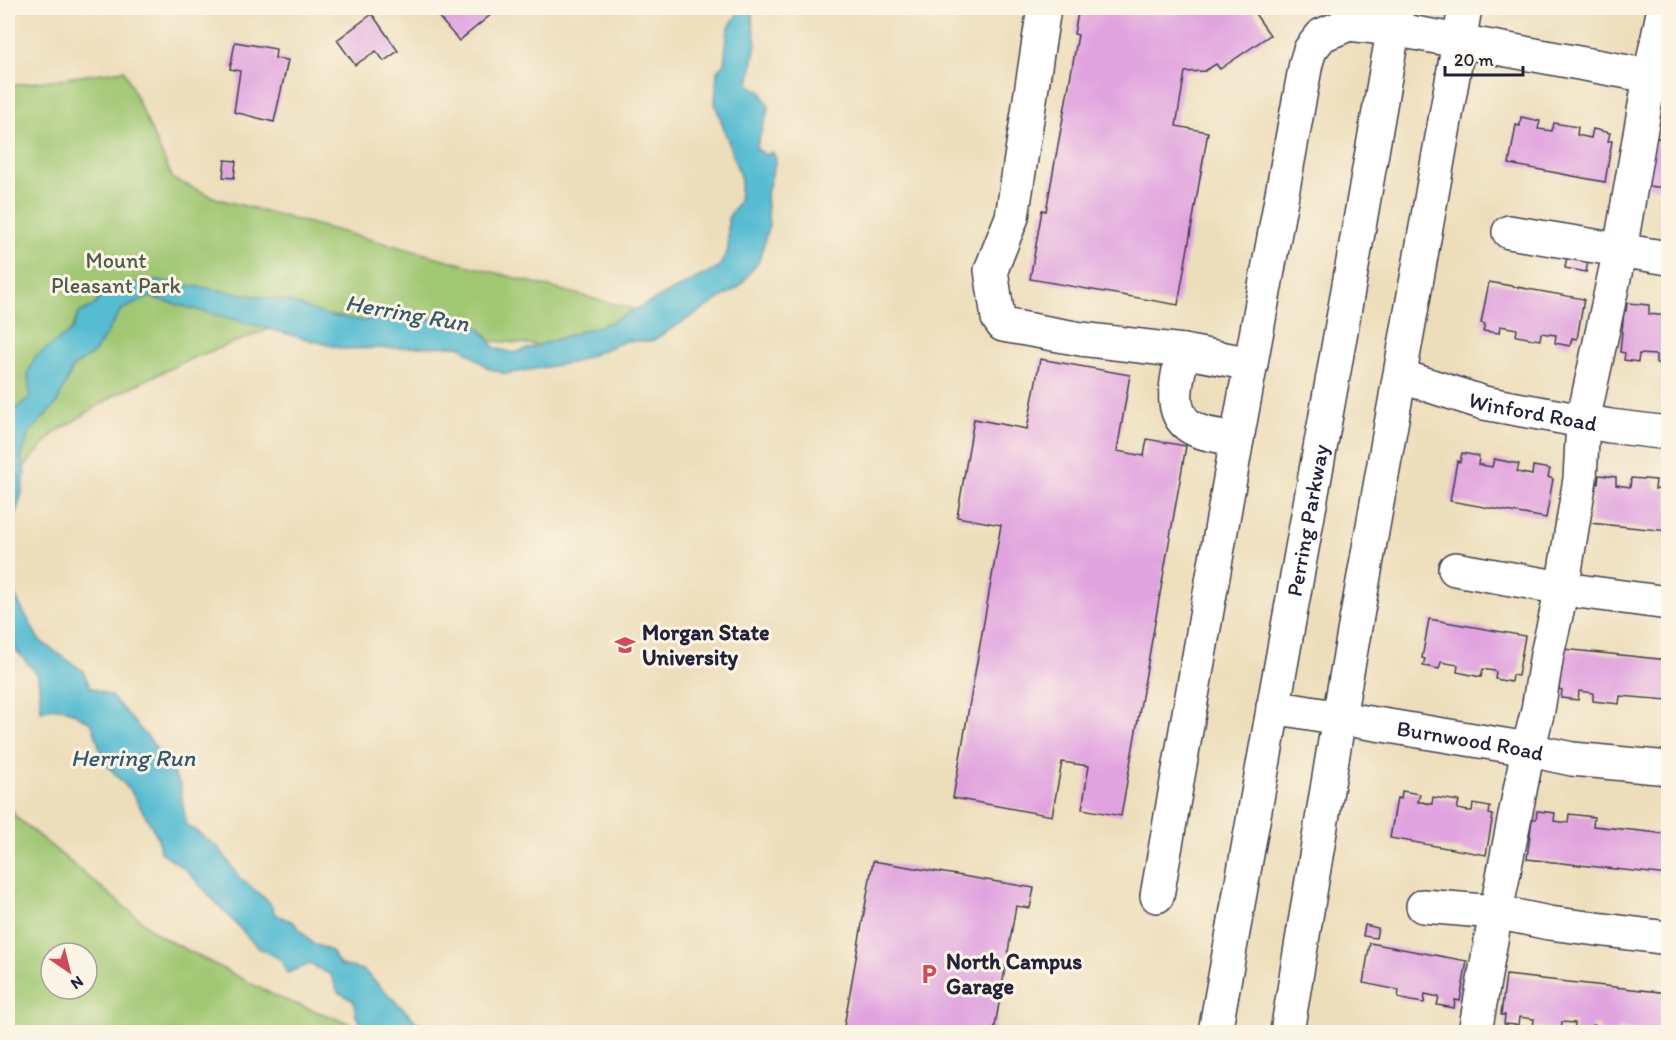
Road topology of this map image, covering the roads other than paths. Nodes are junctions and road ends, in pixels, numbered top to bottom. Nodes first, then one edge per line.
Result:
1 (1044, 8) edge
2 (1465, 8) edge
3 (1664, 8) edge
4 (1395, 18) edge
5 (1459, 42) junction
6 (1659, 79) edge
7 (1509, 231) dead end
8 (1620, 250) junction
9 (1668, 258) edge
10 (1183, 351) junction
11 (1251, 364) junction
12 (1400, 376) junction
13 (1583, 421) junction
14 (1668, 433) edge
15 (1237, 439) junction
16 (1455, 569) dead end
17 (1562, 589) junction
18 (1668, 603) edge
19 (1273, 707) junction
20 (1340, 717) junction
21 (1528, 750) junction
22 (1668, 768) edge
23 (1157, 896) dead end
24 (1423, 906) dead end
25 (1496, 912) junction
26 (1668, 938) edge
27 (1215, 1032) edge
28 (1287, 1032) edge
29 (1475, 1032) edge

1 - 10 main road
2 - 5 main road
3 - 6 main road
4 - 5 main road
4 - 11 main road
4 - 19 main road, Perring Parkway
5 - 6 main road
5 - 12 main road
6 - 8 main road
7 - 8 main road
8 - 9 main road
8 - 13 main road
10 - 11 main road
10 - 15 main road
11 - 15 main road
12 - 13 main road, Winford Road
12 - 20 main road
13 - 14 main road, Winford Road
13 - 17 main road
15 - 23 main road
16 - 17 main road
17 - 18 main road
17 - 21 main road
19 - 20 main road, Burnwood Road
19 - 27 main road, Perring Parkway
20 - 21 main road, Burnwood Road
20 - 28 main road
21 - 22 main road, Burnwood Road
21 - 25 main road
24 - 25 main road
25 - 26 main road
25 - 29 main road

